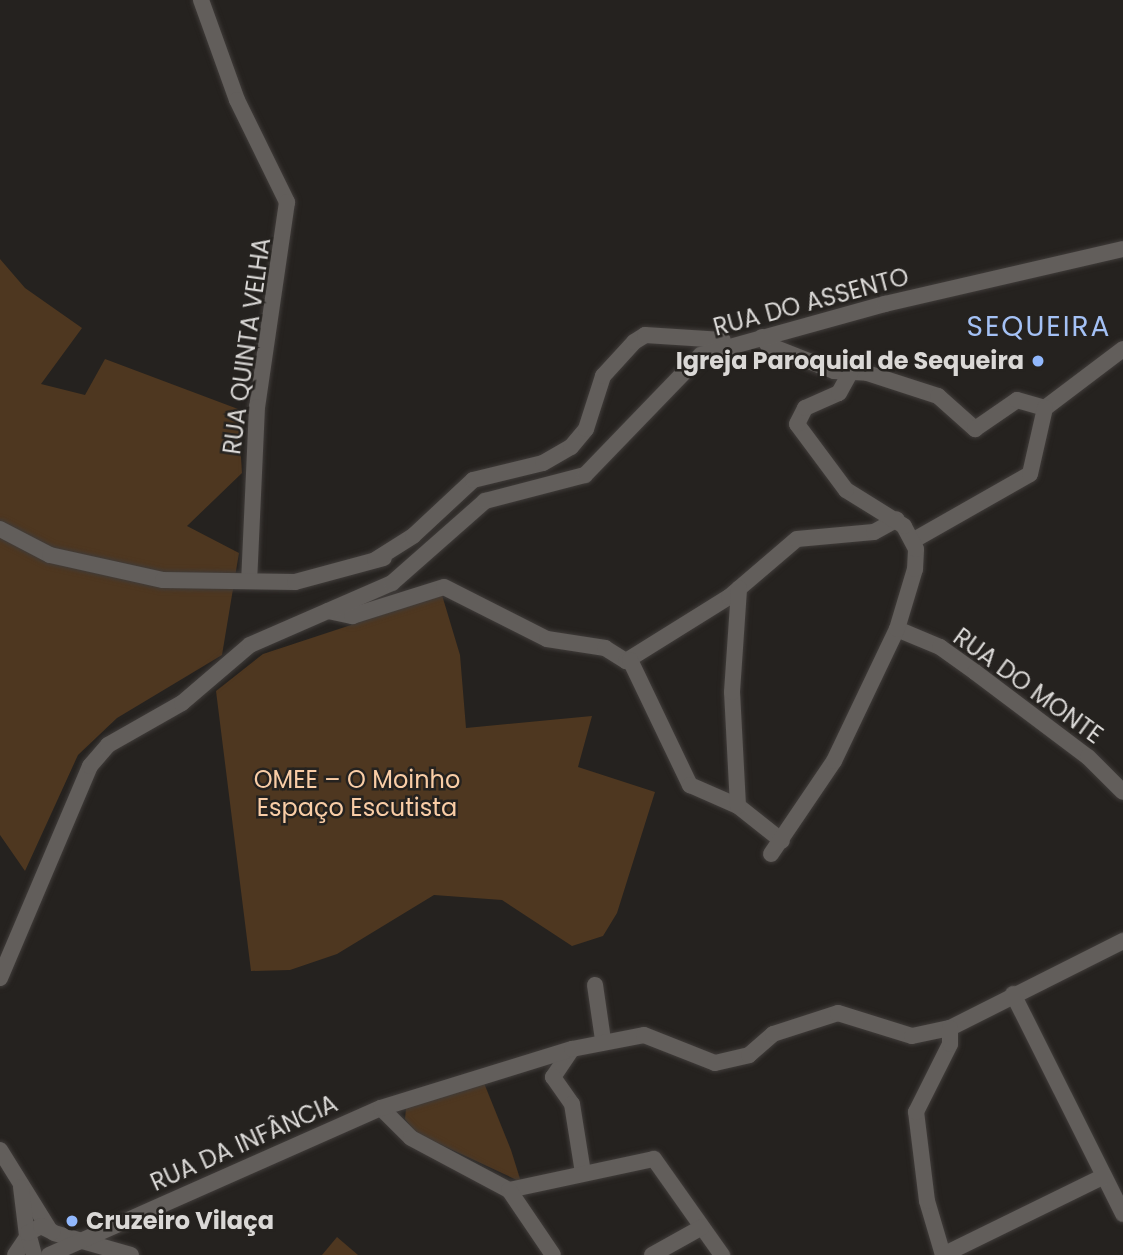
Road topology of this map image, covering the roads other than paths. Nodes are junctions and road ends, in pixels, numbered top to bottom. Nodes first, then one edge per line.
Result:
1 (201, 0) edge
2 (1120, 252) edge
3 (759, 337) junction
4 (1123, 349) edge
5 (850, 373) junction
6 (1045, 408) junction
7 (897, 519) junction
8 (0, 530) edge
9 (914, 540) junction
10 (436, 542) junction
11 (375, 560) junction
12 (249, 580) junction
13 (739, 588) junction
14 (328, 611) junction
15 (897, 629) junction
16 (630, 660) junction
17 (1123, 792) edge
18 (738, 806) junction
19 (782, 841) junction
20 (771, 854) dead end
21 (1123, 941) edge
22 (0, 978) edge
23 (595, 985) dead end
24 (1013, 994) junction
25 (950, 1028) junction
26 (603, 1040) junction
27 (572, 1049) junction
28 (381, 1108) junction
29 (0, 1150) edge
30 (583, 1173) junction
31 (1104, 1176) junction
32 (20, 1182) junction
33 (509, 1190) junction
34 (1123, 1214) edge
35 (702, 1227) junction
36 (51, 1231) junction
37 (27, 1236) junction
38 (88, 1239) junction
39 (15, 1255) edge
40 (34, 1255) edge
41 (49, 1255) edge
42 (131, 1255) edge
43 (553, 1255) edge
44 (652, 1255) edge
45 (722, 1255) edge
46 (943, 1255) edge

1 - 12 street, RUA QUINTA VELHA
2 - 3 street, RUA DO ASSENTO
3 - 5 street
3 - 10 street, RUA DO ASSENTO
3 - 11 street
4 - 6 street
5 - 6 street
5 - 7 street
6 - 9 street
7 - 9 street
7 - 13 street
8 - 12 street
9 - 15 street
10 - 11 street
10 - 14 street, RUA DO ASSENTO
11 - 12 street
13 - 16 street
13 - 18 street
14 - 16 street
14 - 22 street, RUA DO ASSENTO
15 - 17 street, RUA DO MONTE
15 - 19 street
16 - 18 street
18 - 19 street
19 - 20 street
21 - 24 street, RUA DA INFÂNCIA
23 - 26 street
24 - 25 street, RUA DA INFÂNCIA
24 - 31 street
25 - 26 street, RUA DA INFÂNCIA
25 - 46 street
26 - 27 street, RUA DA INFÂNCIA
27 - 28 street, RUA DA INFÂNCIA
27 - 30 street
28 - 33 street
28 - 38 street, RUA DA INFÂNCIA
29 - 32 street
30 - 33 street
30 - 35 street
31 - 34 street
31 - 46 street
32 - 36 street
32 - 37 street
33 - 43 street
35 - 44 street
35 - 45 street
36 - 37 street
36 - 38 street
36 - 41 street
37 - 39 street
37 - 40 street
38 - 41 street, RUA DA INFÂNCIA
38 - 42 street

